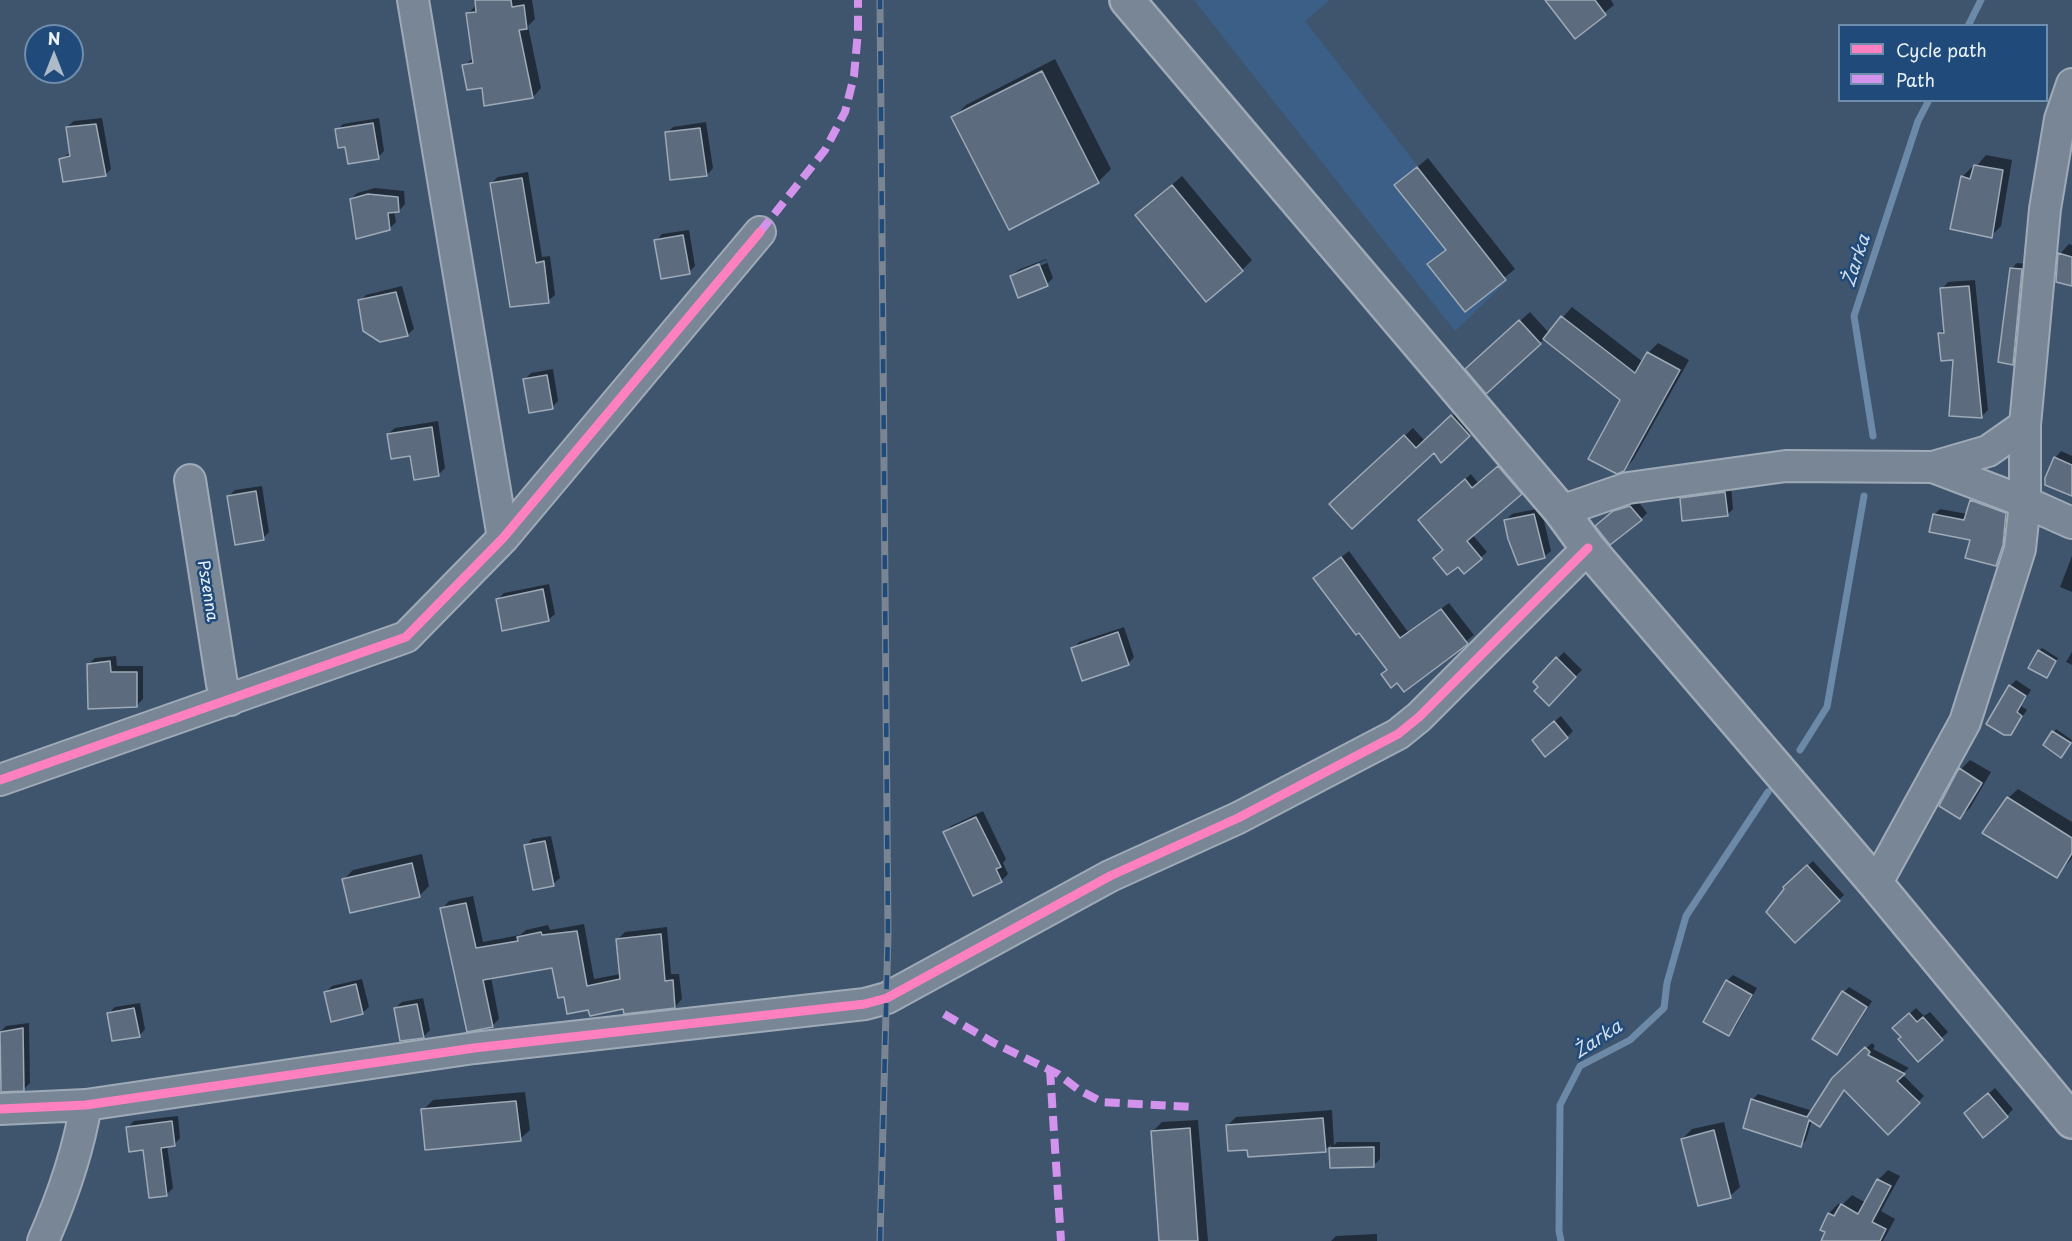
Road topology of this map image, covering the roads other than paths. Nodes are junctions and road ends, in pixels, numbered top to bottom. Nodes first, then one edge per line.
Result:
1 (413, 0) edge
2 (1139, 4) edge
3 (2072, 84) edge
4 (760, 232) dead end
5 (2025, 425) junction
6 (1933, 467) junction
7 (190, 480) dead end
8 (2025, 502) junction
9 (1561, 511) junction
10 (2072, 523) edge
11 (503, 538) junction
12 (1588, 548) junction
13 (230, 700) junction
14 (0, 780) edge
15 (1876, 884) junction
16 (86, 1106) junction
17 (0, 1109) edge
18 (2072, 1120) edge
19 (43, 1241) edge

1 - 11 street
2 - 9 main road
3 - 5 street
4 - 11 street
5 - 6 street
5 - 8 street
6 - 8 street
6 - 9 street
7 - 13 street, Pszenna
8 - 10 street
8 - 15 street
9 - 12 main road
11 - 13 street
12 - 15 main road
12 - 16 street
13 - 14 street
15 - 18 main road
16 - 17 street
16 - 19 street

